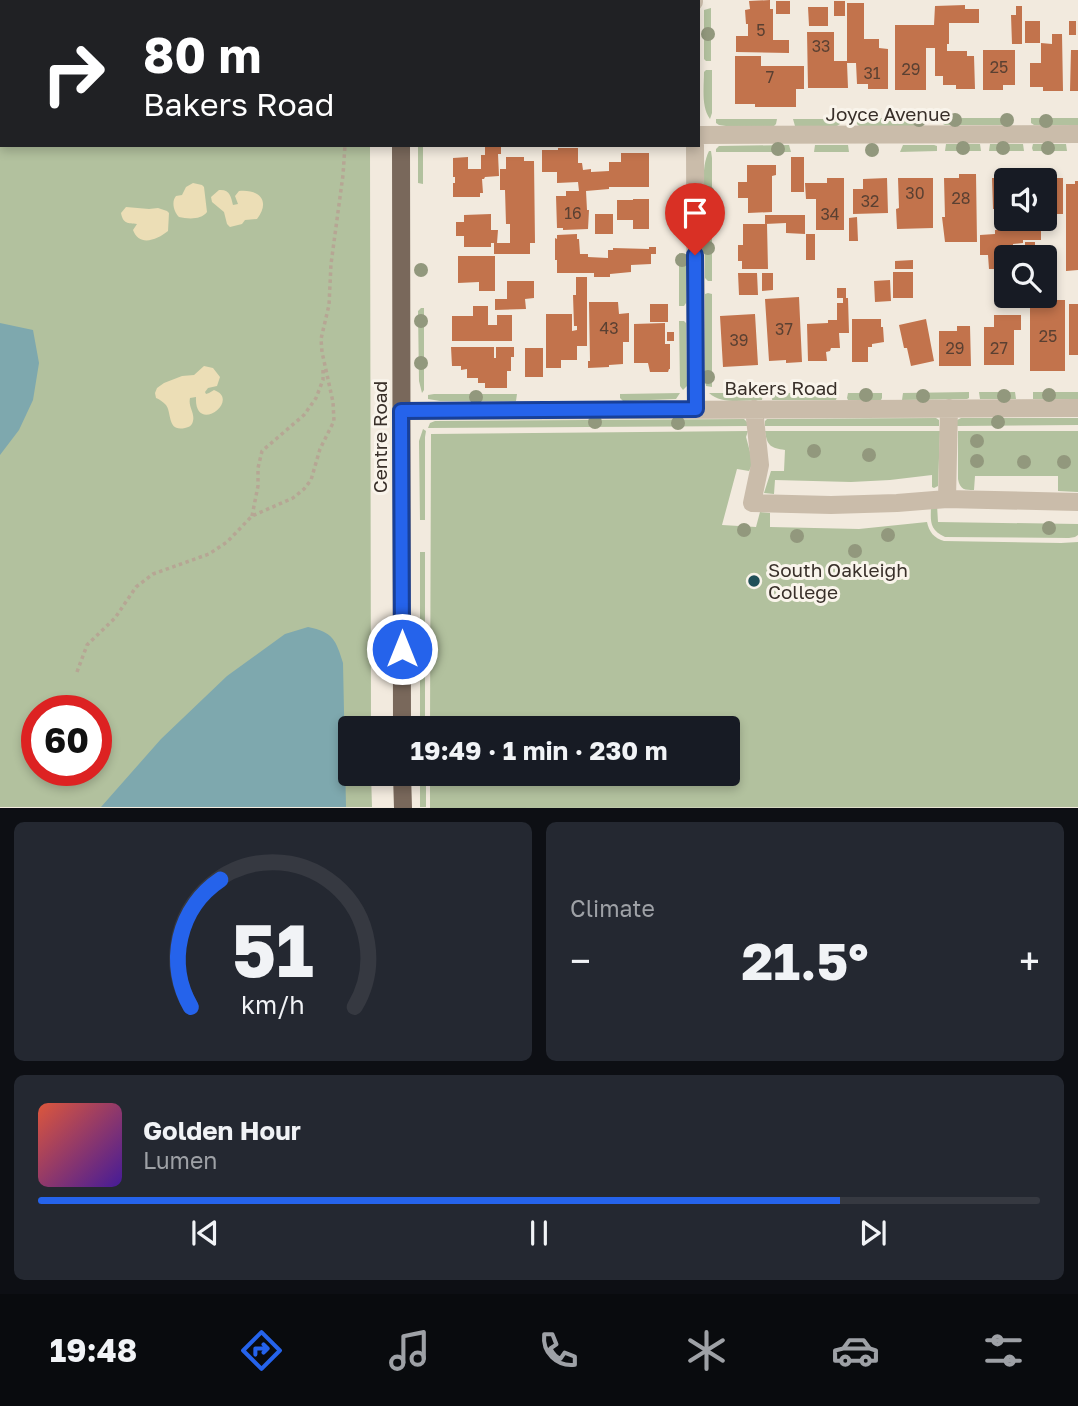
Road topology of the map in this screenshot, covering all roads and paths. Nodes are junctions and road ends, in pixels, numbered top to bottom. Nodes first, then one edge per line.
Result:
1 (1078, 134) edge
2 (700, 135) edge
3 (345, 147) edge
4 (401, 147) edge
5 (695, 147) edge
6 (324, 362) junction
7 (949, 408) junction
8 (1078, 408) edge
9 (696, 409) junction
10 (754, 409) junction
11 (401, 411) junction
12 (947, 499) junction
13 (1078, 502) edge
14 (252, 516) junction
15 (77, 672) dead end
16 (402, 716) edge
17 (402, 786) edge
18 (403, 807) edge

1 - 2 street, Joyce Avenue
3 - 6 path
4 - 11 main road, Centre Road
5 - 9 street
6 - 14 path
6 - 14 path
7 - 8 street, Bakers Road
7 - 10 street, Bakers Road
7 - 12 street
9 - 10 street, Bakers Road
9 - 11 street, Bakers Road
10 - 12 street
11 - 16 main road, Centre Road
12 - 13 street
14 - 15 path
17 - 18 main road

